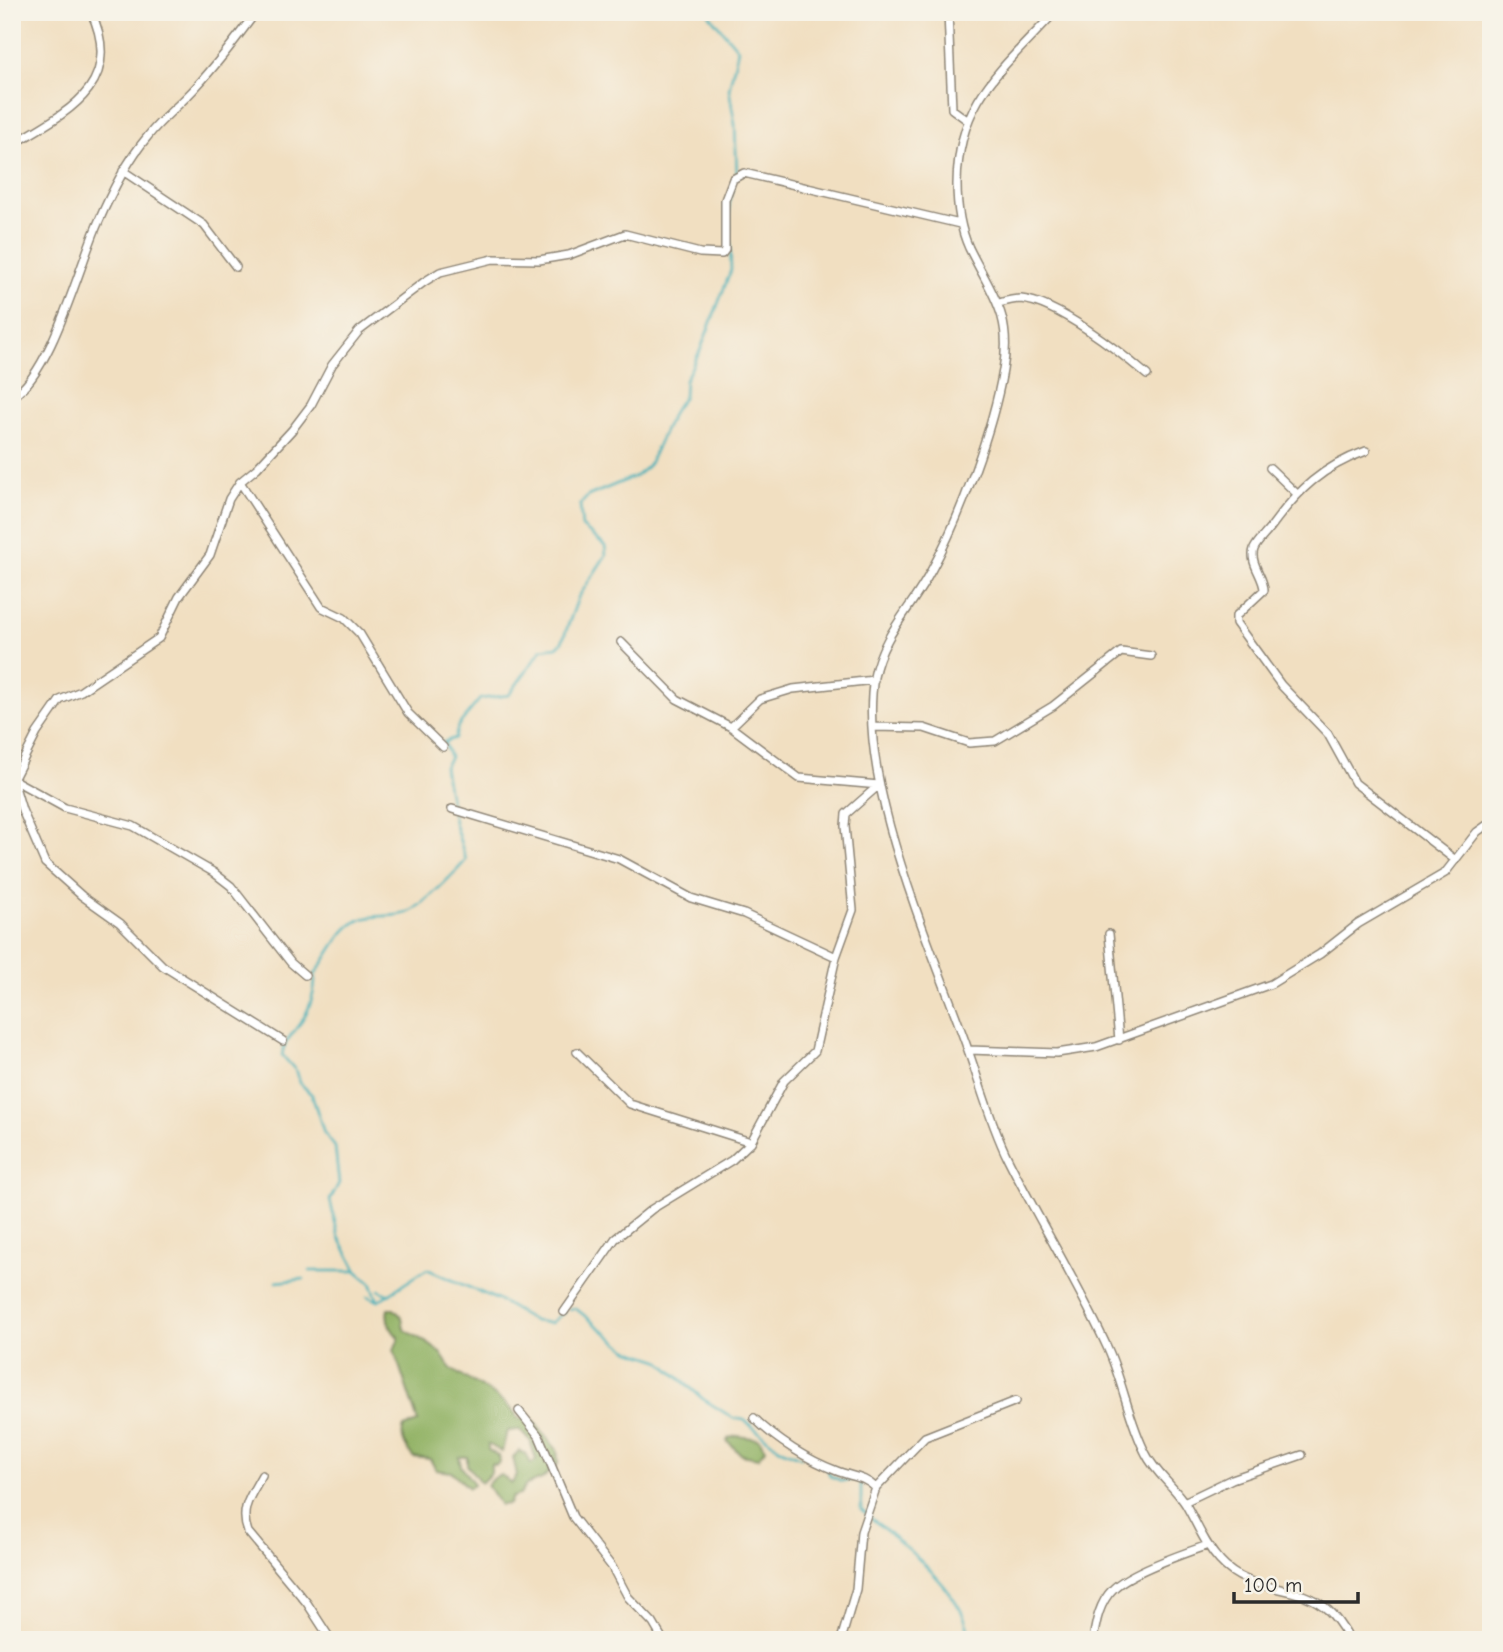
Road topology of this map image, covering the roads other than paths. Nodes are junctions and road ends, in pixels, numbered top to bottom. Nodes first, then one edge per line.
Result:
1 (91, 12) edge
2 (256, 12) edge
3 (948, 12) edge
4 (1055, 12) edge
5 (967, 120) junction
6 (12, 145) edge
7 (123, 171) junction
8 (960, 224) junction
9 (236, 267) dead end
10 (999, 303) junction
11 (1147, 375) dead end
12 (12, 397) edge
13 (1366, 451) dead end
14 (1270, 468) dead end
15 (240, 482) junction
16 (1296, 493) junction
17 (621, 642) dead end
18 (1151, 656) dead end
19 (874, 680) junction
20 (731, 727) junction
21 (873, 727) junction
22 (443, 747) dead end
23 (13, 780) edge
24 (879, 785) junction
25 (452, 808) dead end
26 (1491, 822) edge
27 (1454, 859) junction
28 (1109, 934) dead end
29 (836, 957) junction
30 (304, 975) dead end
31 (1119, 1040) junction
32 (283, 1041) dead end
33 (969, 1050) junction
34 (577, 1052) dead end
35 (751, 1142) junction
36 (564, 1312) dead end
37 (1016, 1401) dead end
38 (519, 1411) dead end
39 (754, 1418) dead end
40 (1302, 1455) dead end
41 (262, 1475) dead end
42 (876, 1488) junction
43 (1184, 1502) junction
44 (1208, 1545) junction
45 (331, 1640) edge
46 (663, 1640) edge
47 (841, 1640) edge
48 (1093, 1640) edge
49 (1350, 1640) edge

1 - 6 street
2 - 7 street
3 - 5 street
4 - 5 street
5 - 8 street
7 - 9 street
7 - 12 street
8 - 10 street
8 - 15 street
10 - 11 street
10 - 19 street
13 - 16 street
14 - 16 street
15 - 22 street
15 - 23 street
16 - 27 street
17 - 20 street
18 - 21 street
19 - 20 street
19 - 21 street
20 - 24 street
21 - 24 street
23 - 30 street
23 - 32 street
24 - 29 street
24 - 33 street
25 - 29 street
26 - 27 street
27 - 31 street
28 - 31 street
29 - 35 street
31 - 33 street
33 - 43 street
34 - 35 street
35 - 36 street
37 - 42 street
38 - 46 street
39 - 42 street
40 - 43 street
41 - 45 street
42 - 47 street
43 - 44 street
44 - 48 street
44 - 49 street

